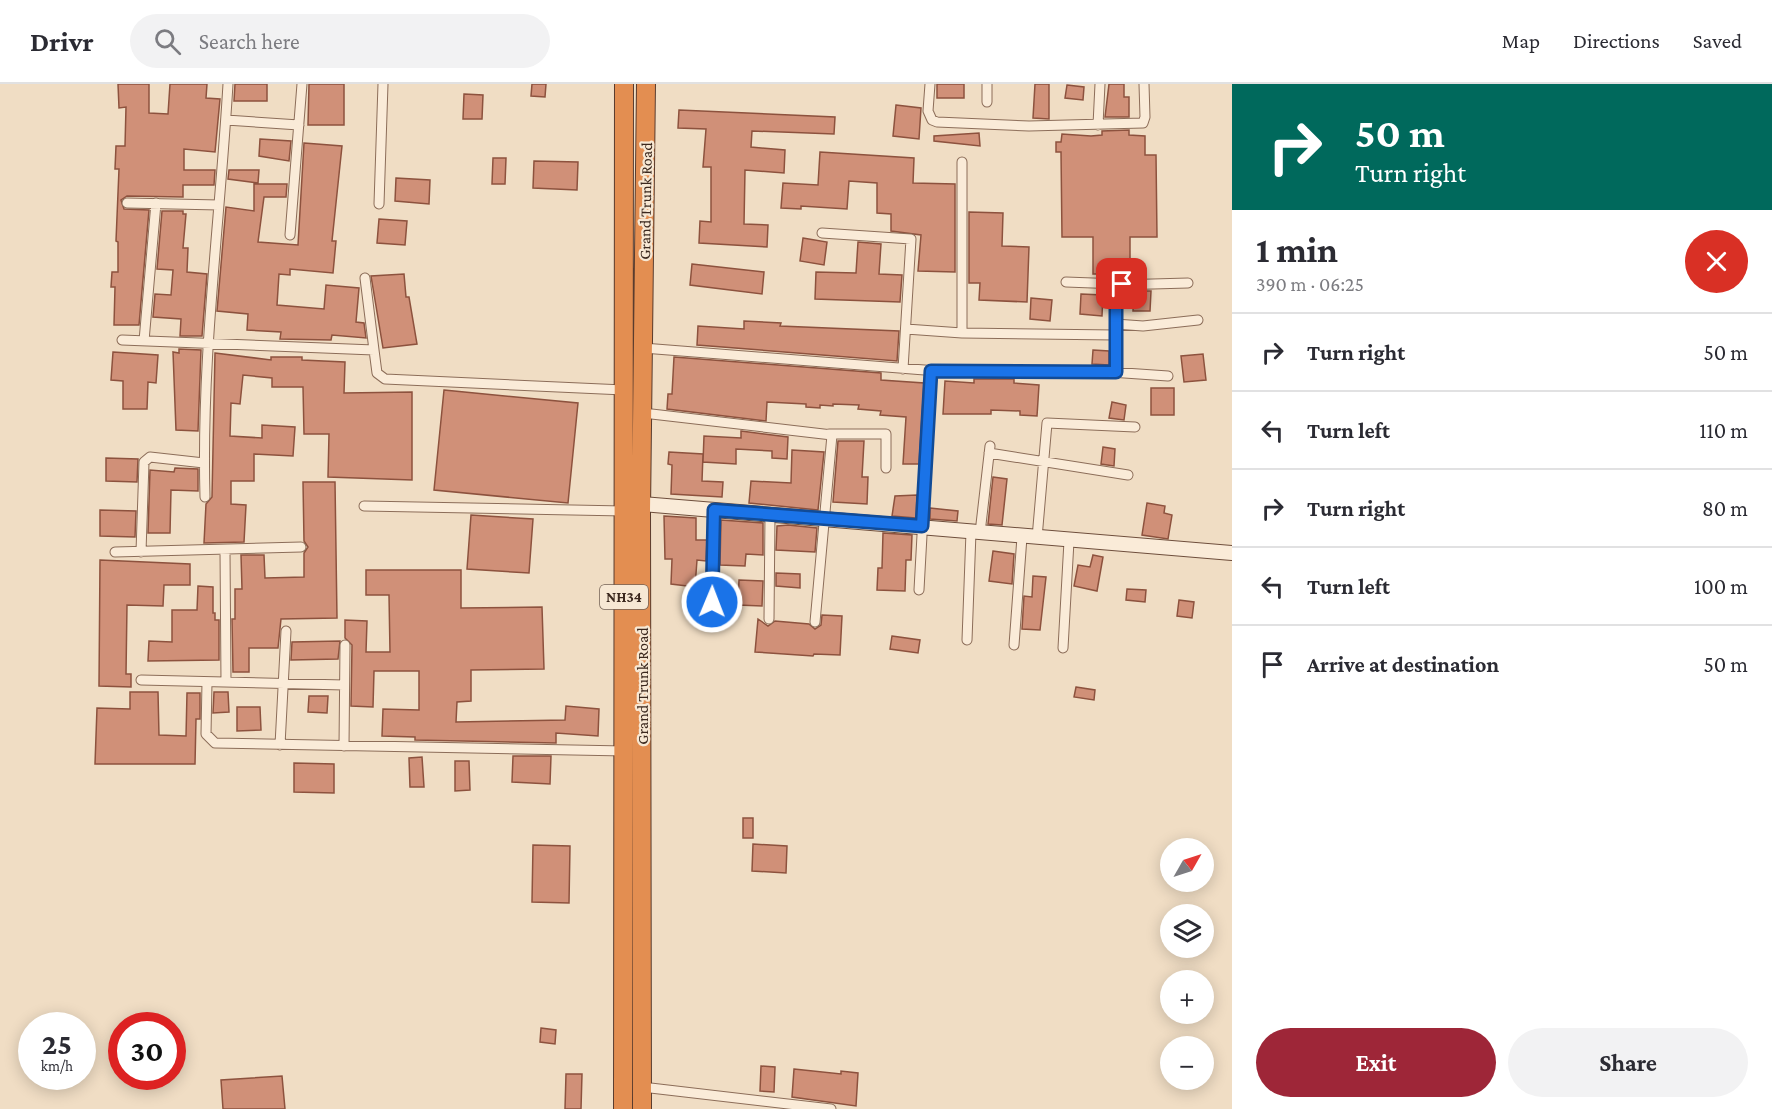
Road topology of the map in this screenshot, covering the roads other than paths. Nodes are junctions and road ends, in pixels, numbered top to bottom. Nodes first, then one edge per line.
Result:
1 (228, 84) edge
2 (302, 84) edge
3 (383, 84) edge
4 (624, 84) edge
5 (646, 84) edge
6 (930, 84) edge
7 (987, 84) edge
8 (1100, 84) edge
9 (1144, 84) edge
10 (987, 102) dead end
11 (226, 120) junction
12 (299, 125) junction
13 (1098, 125) junction
14 (962, 162) dead end
15 (128, 203) dead end
16 (156, 203) junction
17 (379, 204) dead end
18 (219, 205) junction
19 (822, 233) dead end
20 (290, 235) dead end
21 (364, 278) dead end
22 (1066, 282) dead end
23 (1188, 283) dead end
24 (1119, 284) junction
25 (1198, 320) dead end
26 (1115, 324) junction
27 (906, 329) junction
28 (962, 333) junction
29 (1115, 335) junction
30 (122, 340) dead end
31 (144, 341) junction
32 (208, 343) junction
33 (643, 348) junction
34 (374, 350) junction
35 (903, 369) junction
36 (931, 371) junction
37 (1116, 372) junction
38 (1168, 376) dead end
39 (624, 390) junction
40 (643, 413) junction
41 (1135, 427) dead end
42 (829, 434) junction
43 (204, 463) junction
44 (1043, 463) junction
45 (886, 468) dead end
46 (1128, 476) dead end
47 (205, 497) dead end
48 (642, 504) junction
49 (364, 506) dead end
50 (624, 510) junction
51 (714, 510) junction
52 (770, 515) junction
53 (825, 520) junction
54 (922, 526) junction
55 (976, 533) junction
56 (1029, 538) junction
57 (1069, 541) junction
58 (300, 547) dead end
59 (225, 551) junction
60 (115, 552) dead end
61 (141, 552) junction
62 (1232, 553) edge
63 (919, 591) dead end
64 (712, 602) dead end
65 (769, 619) dead end
66 (816, 622) dead end
67 (286, 631) dead end
68 (967, 640) dead end
69 (345, 645) dead end
70 (1014, 645) dead end
71 (1063, 648) dead end
72 (141, 680) dead end
73 (207, 681) junction
74 (226, 681) junction
75 (282, 683) junction
76 (344, 685) junction
77 (280, 745) junction
78 (344, 746) junction
79 (625, 751) junction
80 (642, 1087) junction
81 (623, 1109) edge
82 (642, 1109) edge
83 (831, 1109) edge

1 - 11 street
2 - 12 street
3 - 17 street
4 - 39 highway, Grand Trunk Road / NH34
5 - 33 highway, Grand Trunk Road / NH34
6 - 13 street
7 - 10 street
8 - 13 street
9 - 13 street
11 - 12 street
11 - 18 street
12 - 20 street
14 - 28 street
15 - 16 street
16 - 18 street
16 - 31 street
18 - 32 street
19 - 27 street
21 - 34 street
22 - 24 street
23 - 24 street
24 - 26 street
25 - 26 street
26 - 29 street
27 - 28 street
27 - 35 street
28 - 29 street
29 - 37 street
30 - 31 street
31 - 32 street
32 - 34 street
32 - 43 street
33 - 35 street
33 - 40 highway, Grand Trunk Road / NH34
34 - 39 street
35 - 36 street
36 - 37 street
36 - 54 street
37 - 38 street
39 - 50 highway, Grand Trunk Road / NH34
40 - 42 street
40 - 48 highway, Grand Trunk Road / NH34
41 - 44 street
42 - 45 street
42 - 53 street
43 - 47 street
43 - 61 street
44 - 46 street
44 - 55 street
44 - 56 street
48 - 51 street
48 - 80 highway, Grand Trunk Road / NH34
49 - 50 street
50 - 79 highway, Grand Trunk Road / NH34
51 - 52 street
51 - 64 street
52 - 53 street
52 - 65 street
53 - 54 street
53 - 66 street
54 - 55 street
54 - 63 street
55 - 56 street
55 - 68 street
56 - 57 street
56 - 70 street
57 - 62 street
57 - 71 street
58 - 59 street
59 - 61 street
59 - 74 street
60 - 61 street
67 - 75 street
69 - 76 street
72 - 73 street
73 - 74 street
73 - 77 street
74 - 75 street
75 - 76 street
75 - 77 street
76 - 78 street
77 - 78 street
78 - 79 street
79 - 81 highway, Grand Trunk Road / NH34
80 - 82 highway, Grand Trunk Road / NH34
80 - 83 street

